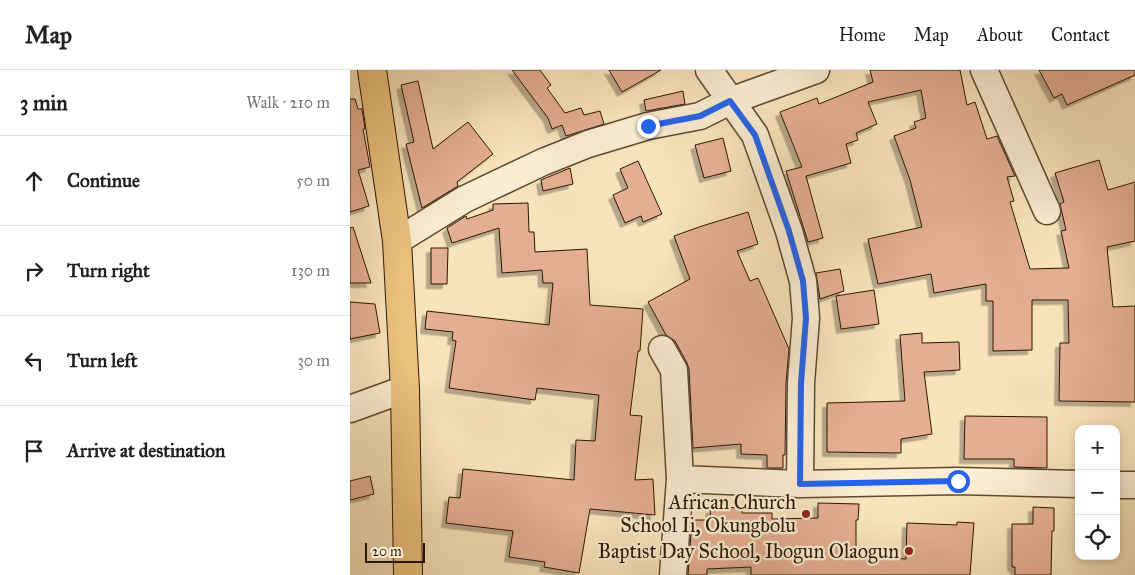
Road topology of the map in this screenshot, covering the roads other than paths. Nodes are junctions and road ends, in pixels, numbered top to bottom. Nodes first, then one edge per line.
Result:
1 (372, 70) edge
2 (709, 70) edge
3 (816, 70) edge
4 (984, 70) edge
5 (730, 101) junction
6 (1047, 211) dead end
7 (397, 240) junction
8 (662, 349) dead end
9 (405, 389) junction
10 (350, 409) edge
11 (680, 479) junction
12 (800, 484) junction
13 (1075, 484) edge
14 (1120, 485) edge
15 (1135, 485) edge
16 (408, 575) edge
17 (673, 575) edge

1 - 7 main road
2 - 5 street
3 - 5 street
4 - 6 street
5 - 7 street
5 - 12 street
7 - 9 main road
8 - 11 street
9 - 10 street
9 - 16 main road
11 - 12 street
11 - 17 street
12 - 13 street
14 - 15 street

